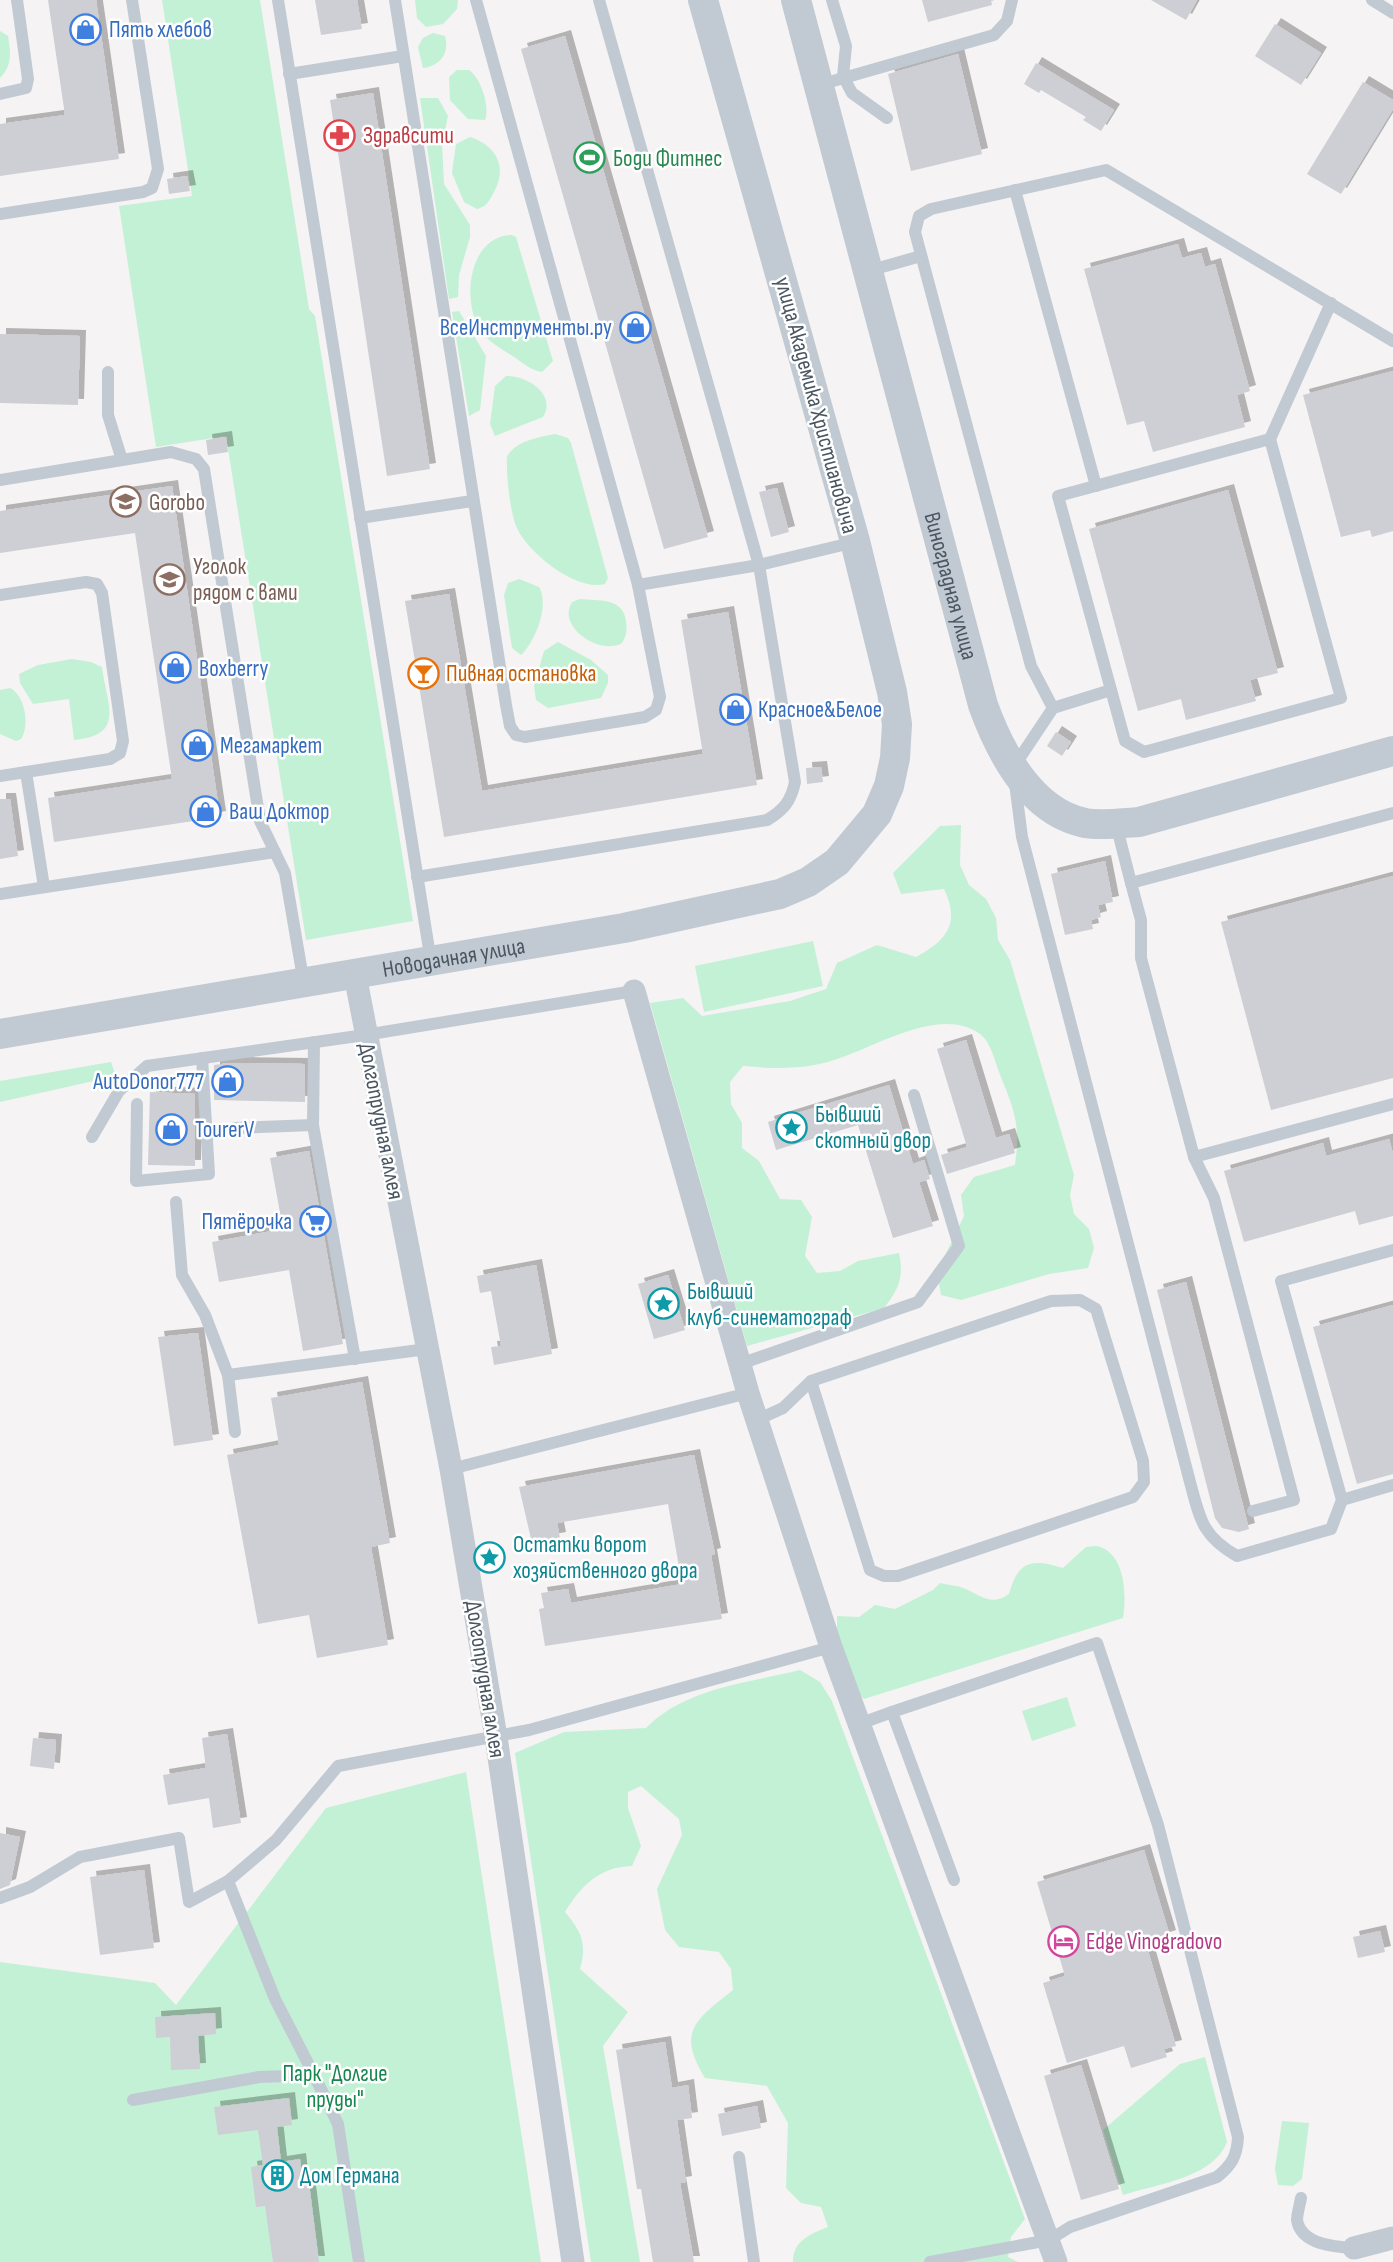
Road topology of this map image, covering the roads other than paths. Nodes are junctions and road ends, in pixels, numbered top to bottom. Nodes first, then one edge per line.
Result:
1 (17, 0) edge
2 (132, 0) edge
3 (278, 0) edge
4 (395, 0) edge
5 (476, 0) edge
6 (599, 0) edge
7 (703, 0) edge
8 (796, 0) edge
9 (832, 0) edge
10 (1012, 0) edge
11 (1372, 0) edge
12 (1393, 13) edge
13 (402, 56) junction
14 (289, 75) junction
15 (831, 80) junction
16 (0, 94) edge
17 (887, 118) dead end
18 (1015, 190) junction
19 (0, 214) edge
20 (921, 256) junction
21 (868, 271) junction
22 (1331, 303) junction
23 (1393, 341) edge
24 (108, 372) dead end
25 (1270, 439) junction
26 (122, 460) junction
27 (0, 480) edge
28 (1096, 486) junction
29 (472, 502) junction
30 (360, 518) junction
31 (855, 541) junction
32 (760, 565) junction
33 (638, 585) junction
34 (0, 595) edge
35 (1111, 690) junction
36 (1053, 708) junction
37 (1393, 751) edge
38 (1013, 768) junction
39 (26, 772) junction
40 (0, 776) edge
41 (1393, 813) edge
42 (877, 814) joint
43 (1116, 824) junction
44 (275, 852) junction
45 (416, 877) junction
46 (1131, 883) junction
47 (44, 887) junction
48 (0, 894) edge
49 (431, 962) junction
50 (355, 975) junction
51 (304, 984) junction
52 (634, 991) joint
53 (0, 1034) edge
54 (365, 1035) junction
55 (314, 1042) junction
56 (202, 1058) junction
57 (914, 1096) dead end
58 (137, 1104) dead end
59 (1393, 1104) edge
60 (313, 1125) junction
61 (235, 1128) dead end
62 (92, 1137) dead end
63 (1194, 1157) junction
64 (176, 1202) dead end
65 (1393, 1250) edge
66 (427, 1349) junction
67 (355, 1359) junction
68 (740, 1364) junction
69 (228, 1375) junction
70 (811, 1381) junction
71 (748, 1393) junction
72 (757, 1420) junction
73 (235, 1432) dead end
74 (451, 1469) junction
75 (1393, 1485) edge
76 (1342, 1500) junction
77 (1254, 1511) dead end
78 (831, 1647) junction
79 (892, 1712) junction
80 (859, 1724) junction
81 (496, 1737) junction
82 (954, 1880) dead end
83 (228, 1881) junction
84 (0, 1898) edge
85 (314, 2076) junction
86 (133, 2100) dead end
87 (739, 2157) dead end
88 (1301, 2198) dead end
89 (1393, 2238) edge
90 (1354, 2248) joint
91 (1053, 2251) edge
92 (359, 2262) edge
93 (573, 2262) edge
94 (754, 2262) edge
95 (930, 2262) edge

1 - 16 lane
2 - 19 lane
3 - 14 lane
4 - 13 lane
5 - 33 lane
6 - 32 lane
7 - 31 street, улица Академика Христиановича
8 - 15 street, Виноградная улица
9 - 15 lane
10 - 15 lane
11 - 12 lane
13 - 14 lane
13 - 29 lane
14 - 30 lane
15 - 17 lane
15 - 21 street, Виноградная улица
18 - 20 lane
18 - 22 lane
18 - 28 lane
20 - 21 lane
20 - 36 lane
21 - 38 street, Виноградная улица
22 - 23 lane
22 - 25 lane
24 - 26 lane
25 - 28 lane
25 - 35 lane
26 - 27 lane
26 - 44 lane
28 - 35 lane
29 - 30 lane
29 - 33 lane
30 - 45 lane
31 - 32 lane
31 - 42 street, улица Академика Христиановича
32 - 33 lane
32 - 45 lane
34 - 39 lane
35 - 36 lane
36 - 38 lane
37 - 43 street, Виноградная улица
38 - 43 street, Виноградная улица
38 - 76 lane
39 - 40 lane
39 - 47 lane
41 - 46 lane
42 - 49 street, Новодачная улица
43 - 46 lane
44 - 47 lane
44 - 51 lane
45 - 49 lane
46 - 63 lane
47 - 48 lane
49 - 50 street, Новодачная улица
50 - 51 street, Новодачная улица
50 - 54 street, Долгопрудная аллея
51 - 53 street, Новодачная улица
52 - 54 lane
52 - 68 street
54 - 55 lane
54 - 66 street, Долгопрудная аллея
55 - 56 lane
55 - 60 lane
56 - 58 lane
56 - 62 lane
57 - 68 lane
59 - 63 lane
60 - 61 lane
60 - 67 lane
63 - 77 lane
64 - 69 lane
65 - 76 lane
66 - 67 lane
66 - 74 street, Долгопрудная аллея
67 - 69 lane
68 - 71 street
69 - 73 lane
70 - 70 lane
70 - 72 lane
71 - 72 street
71 - 74 lane
72 - 78 street
74 - 81 street, Долгопрудная аллея
75 - 76 lane
78 - 80 street
78 - 81 lane
79 - 80 lane
79 - 82 lane
79 - 91 lane
80 - 91 street
81 - 83 lane
81 - 93 street, Долгопрудная аллея
83 - 84 lane
83 - 85 lane
85 - 86 lane
85 - 92 lane
87 - 94 lane
88 - 90 lane
89 - 90 street
91 - 95 lane

